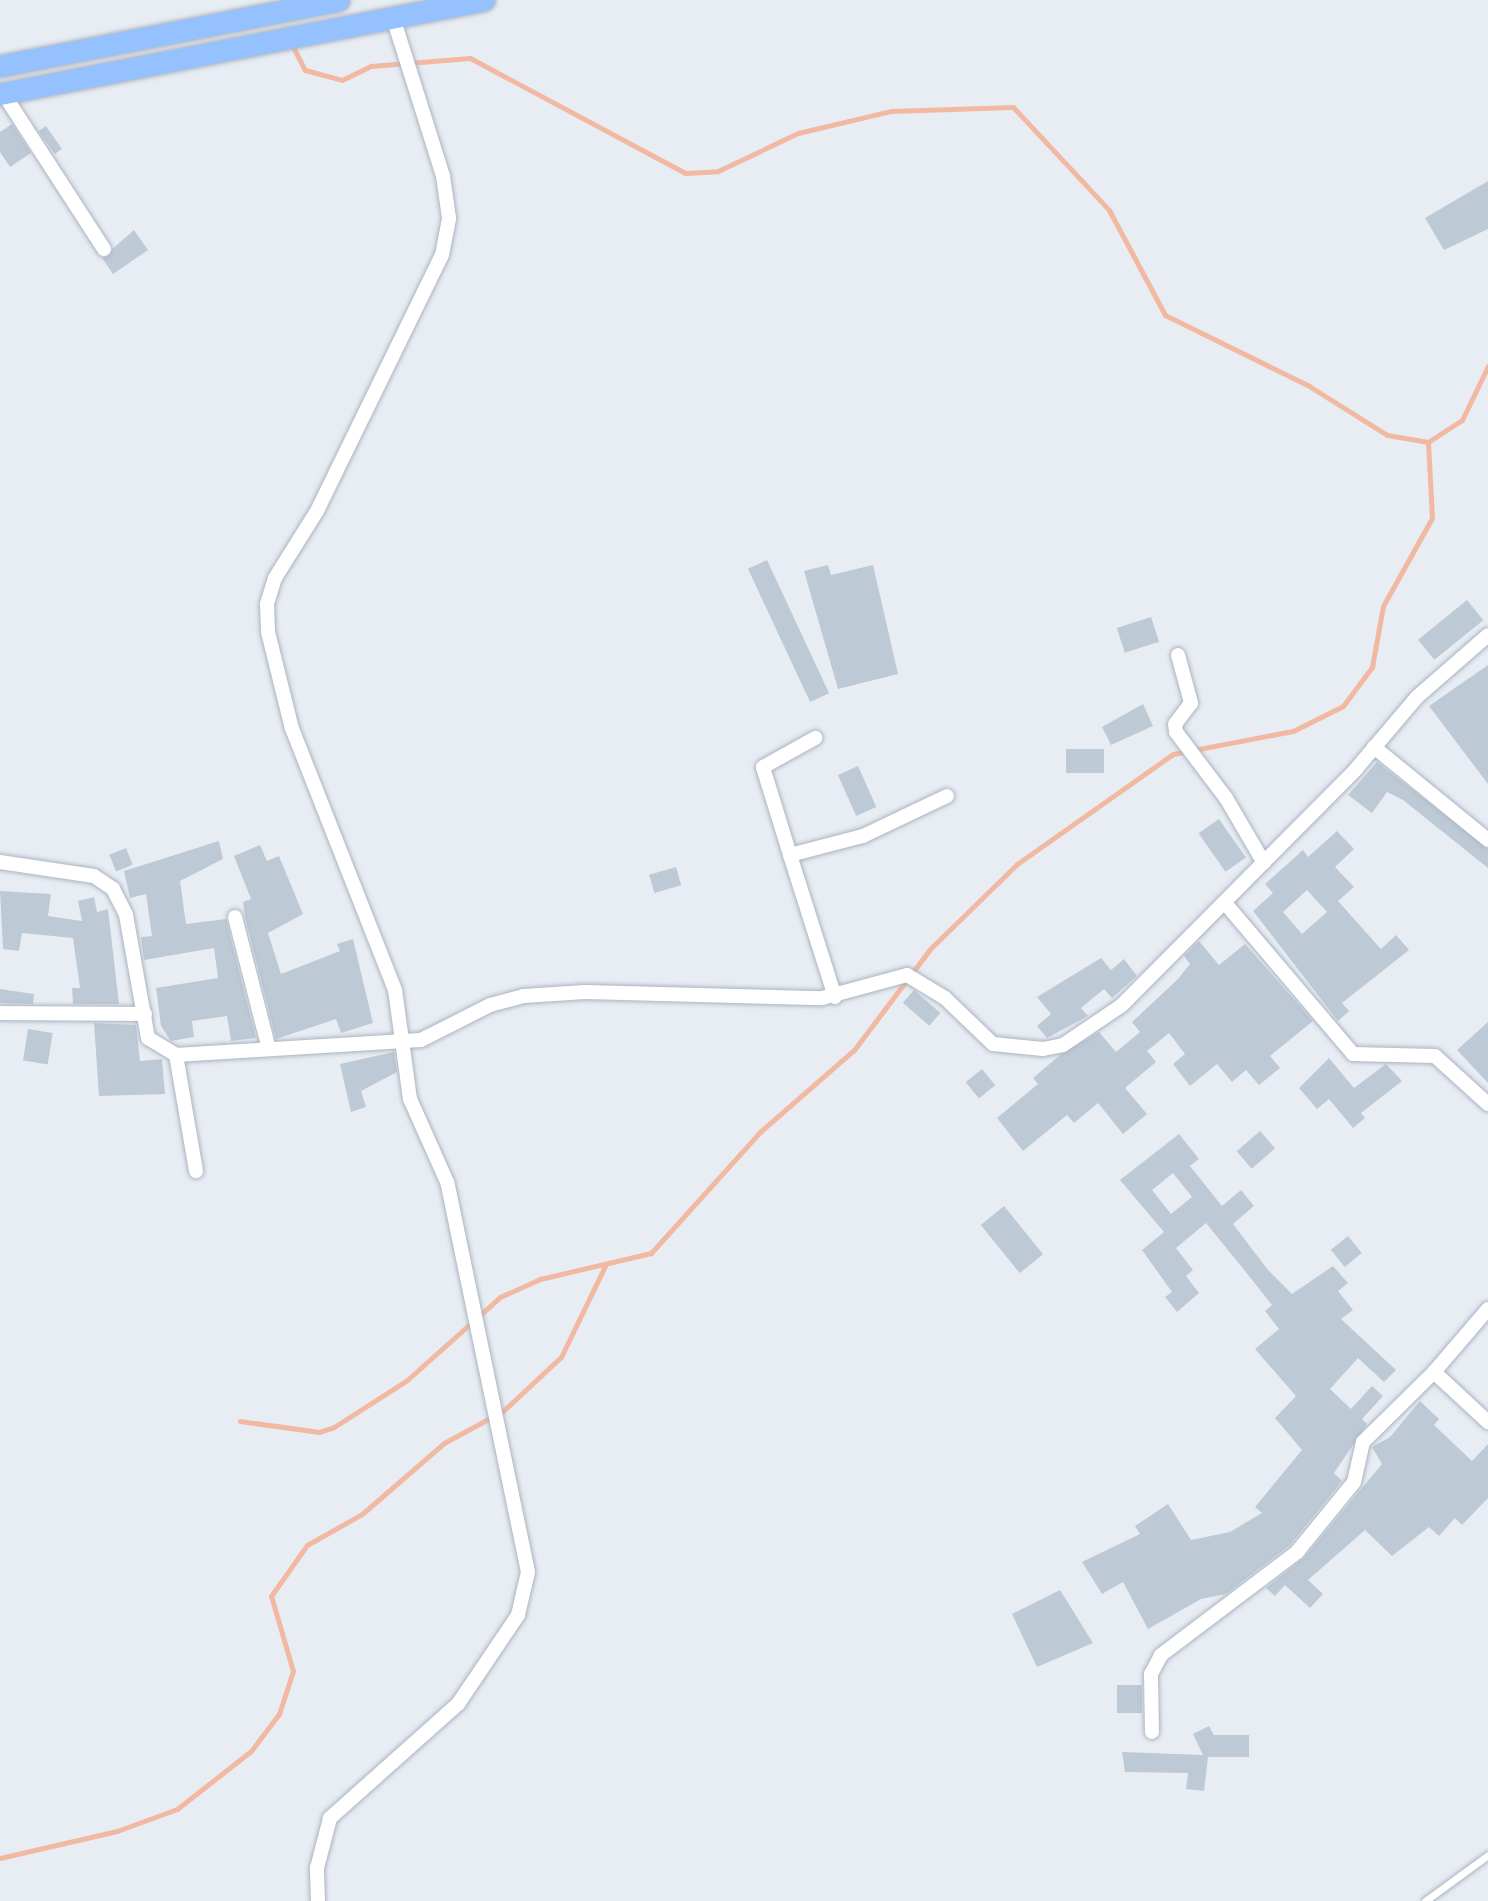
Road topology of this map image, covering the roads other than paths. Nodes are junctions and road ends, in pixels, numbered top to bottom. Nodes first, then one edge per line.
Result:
1 (338, 0) edge
2 (484, 0) edge
3 (393, 18) junction
4 (0, 66) edge
5 (2, 94) edge
6 (104, 249) dead end
7 (1488, 635) edge
8 (1178, 655) dead end
9 (815, 738) dead end
10 (1374, 747) junction
11 (947, 796) dead end
12 (1488, 840) edge
13 (790, 855) junction
14 (0, 862) edge
15 (1264, 863) junction
16 (1225, 903) junction
17 (235, 917) dead end
18 (835, 997) junction
19 (0, 1013) edge
20 (145, 1014) junction
21 (404, 1041) junction
22 (269, 1049) junction
23 (176, 1055) junction
24 (1488, 1104) edge
25 (196, 1171) dead end
26 (1488, 1309) edge
27 (1434, 1372) junction
28 (1488, 1422) edge
29 (1152, 1732) dead end
30 (1488, 1856) edge
31 (318, 1901) edge
32 (1425, 1901) edge

1 - 4 main road
2 - 3 main road
3 - 5 main road
3 - 21 street
5 - 6 street
7 - 10 street
8 - 15 street
9 - 13 street
10 - 12 street
10 - 15 street
11 - 13 street
13 - 18 street
14 - 20 street
15 - 16 street
16 - 18 street
16 - 24 street
17 - 22 street
18 - 21 street
19 - 20 street
20 - 23 street
21 - 22 street
21 - 31 street
22 - 23 street
23 - 25 street
26 - 27 street
27 - 28 street
27 - 29 street
30 - 32 lane

